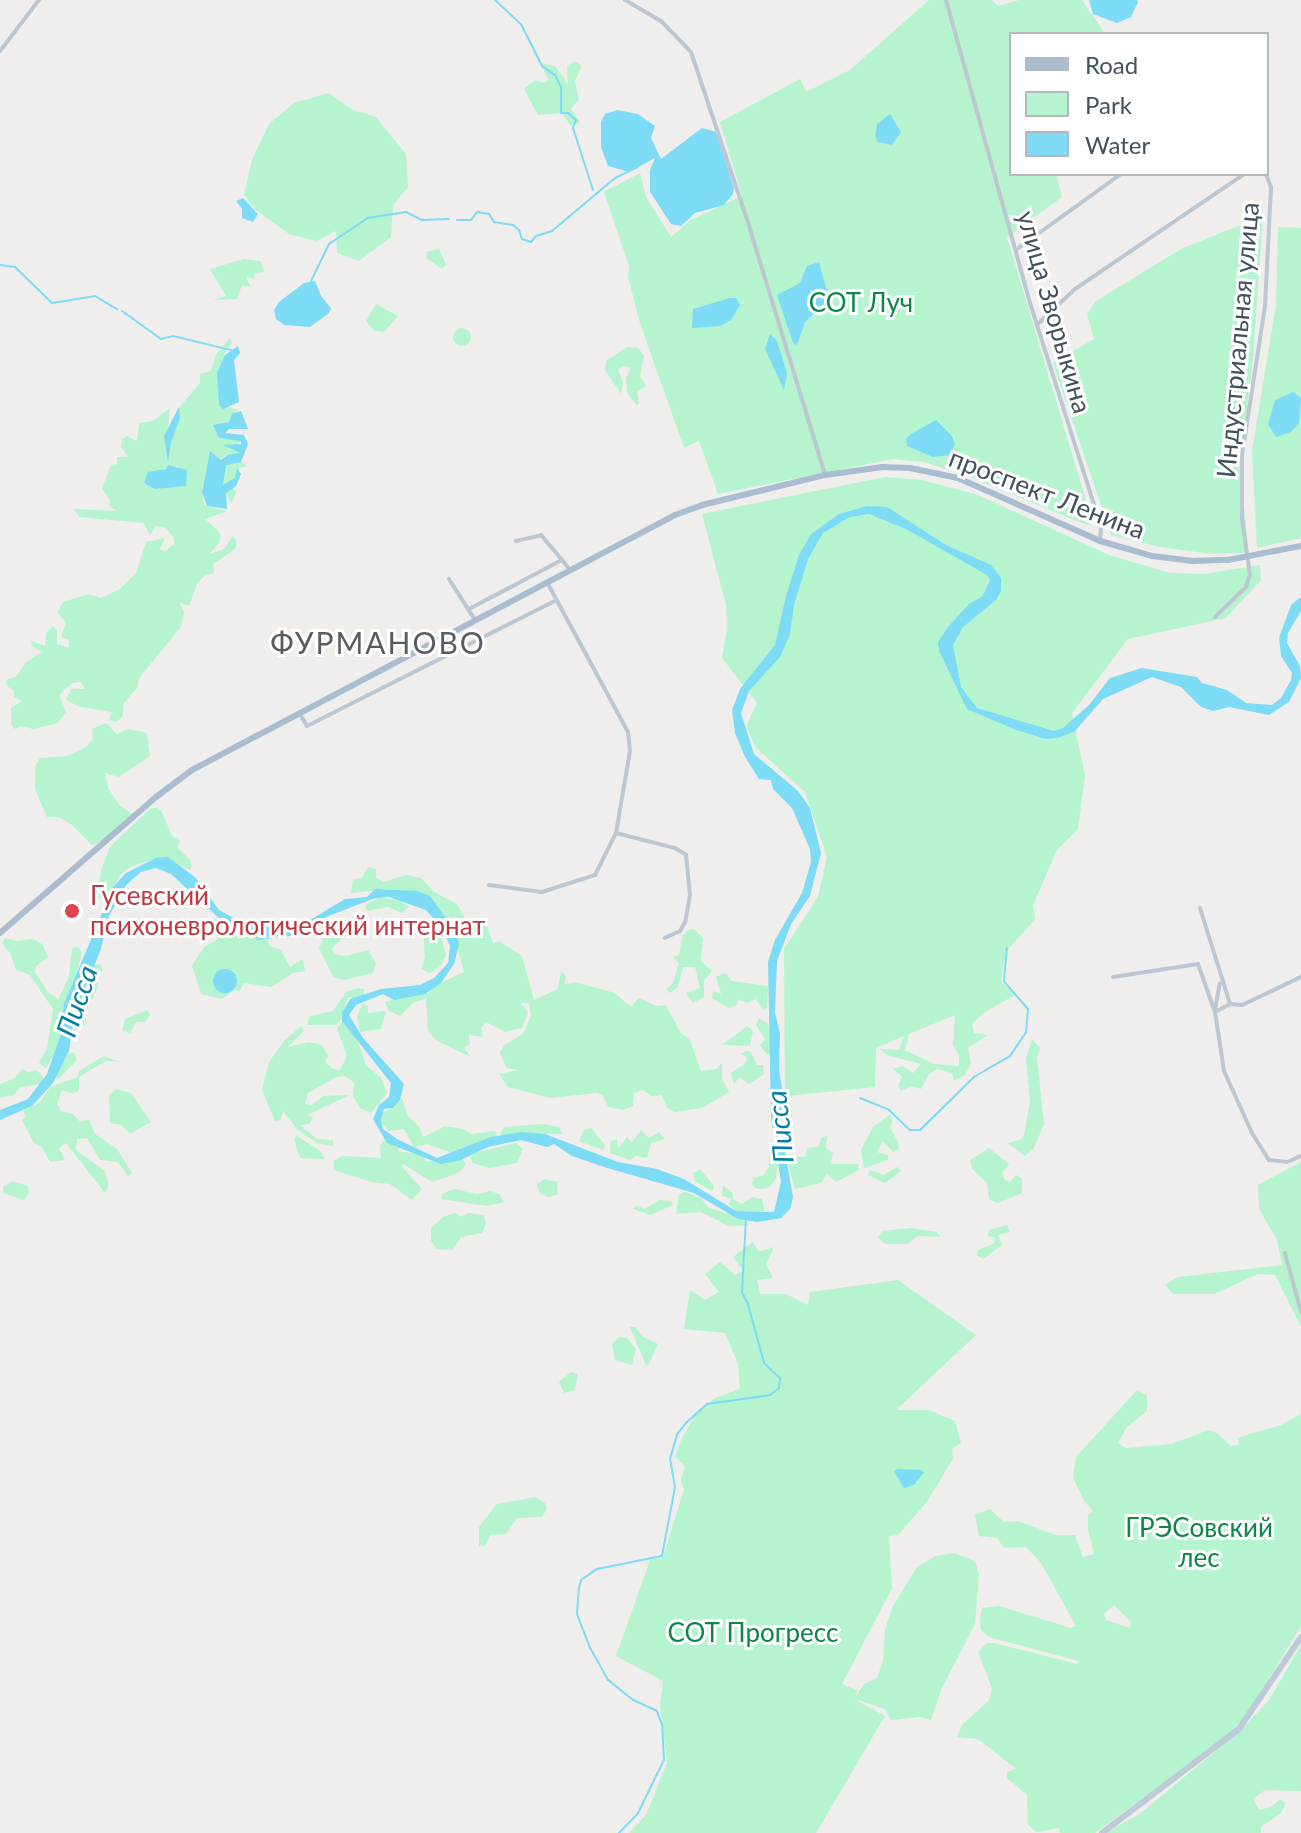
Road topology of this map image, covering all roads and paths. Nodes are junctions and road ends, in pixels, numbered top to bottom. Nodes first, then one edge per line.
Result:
1 (39, 0) edge
2 (625, 0) edge
3 (946, 0) edge
4 (0, 51) edge
5 (1118, 176) edge
6 (1241, 176) edge
7 (1267, 176) edge
8 (1017, 249) junction
9 (1037, 325) junction
10 (825, 475) junction
11 (516, 541) dead end
12 (1100, 541) junction
13 (1301, 546) edge
14 (1249, 558) junction
15 (562, 560) junction
16 (570, 570) junction
17 (449, 579) dead end
18 (547, 582) junction
19 (556, 600) junction
20 (469, 609) junction
21 (1215, 617) dead end
22 (475, 620) junction
23 (444, 636) junction
24 (454, 653) junction
25 (299, 712) junction
26 (616, 833) junction
27 (489, 885) dead end
28 (1200, 908) dead end
29 (0, 933) edge
30 (664, 938) dead end
31 (1113, 977) dead end
32 (1301, 977) edge
33 (1220, 979) junction
34 (1230, 1004) junction
35 (1215, 1012) junction
36 (1301, 1156) edge
37 (1285, 1253) dead end
38 (1301, 1312) edge
39 (1301, 1637) edge
40 (1102, 1833) edge

1 - 4 street
2 - 10 street
3 - 8 street, улица Зворыкина
5 - 8 street
6 - 9 street
7 - 14 street, Индустриальная улица
8 - 9 street, улица Зворыкина
9 - 12 street, улица Зворыкина
10 - 12 main road, проспект Ленина
10 - 16 main road, проспект Ленина
11 - 15 street
12 - 14 main road, проспект Ленина
13 - 14 main road, проспект Ленина
14 - 21 street
15 - 16 street
15 - 20 street
16 - 18 main road, проспект Ленина
17 - 20 street
18 - 19 street
18 - 22 main road, проспект Ленина
19 - 24 street
19 - 26 street
20 - 22 street
22 - 23 main road, проспект Ленина
23 - 24 street
23 - 25 main road, проспект Ленина
24 - 25 street
25 - 29 main road, проспект Ленина
26 - 27 street
26 - 30 street
28 - 33 street
31 - 35 street
32 - 34 street
33 - 34 street
33 - 35 street
34 - 35 street
35 - 36 street
37 - 38 street
39 - 40 main road

